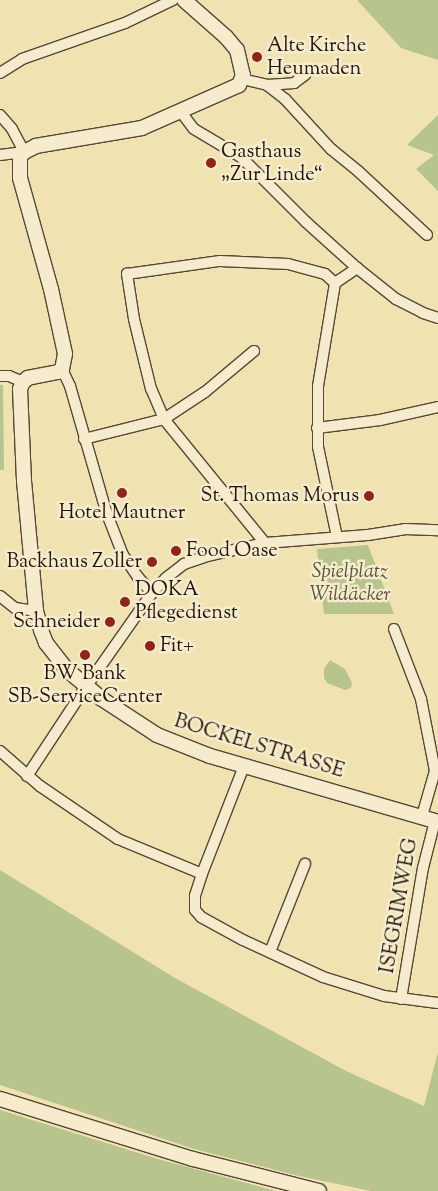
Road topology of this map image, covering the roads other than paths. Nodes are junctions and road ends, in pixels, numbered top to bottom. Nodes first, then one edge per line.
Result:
1 (173, 0) edge
2 (184, 0) edge
3 (0, 73) edge
4 (305, 75) dead end
5 (242, 79) junction
6 (267, 85) junction
7 (181, 112) junction
8 (0, 115) edge
9 (24, 152) junction
10 (0, 155) edge
11 (427, 234) dead end
12 (357, 268) junction
13 (335, 283) junction
14 (438, 318) edge
15 (254, 351) dead end
16 (62, 369) junction
17 (0, 376) edge
18 (23, 382) junction
19 (438, 407) edge
20 (164, 419) junction
21 (317, 428) junction
22 (84, 439) junction
23 (438, 530) edge
24 (337, 537) junction
25 (265, 542) junction
26 (152, 593) junction
27 (0, 596) edge
28 (36, 611) junction
29 (394, 629) dead end
30 (86, 687) junction
31 (0, 751) edge
32 (244, 766) junction
33 (26, 776) junction
34 (432, 820) edge
35 (305, 864) dead end
36 (202, 874) junction
37 (270, 952) junction
38 (401, 998) junction
39 (438, 1003) edge
40 (0, 1099) edge
41 (319, 1191) edge

1 - 3 street
2 - 5 street
4 - 6 street
5 - 6 street
5 - 7 street
6 - 11 street
7 - 9 street
7 - 12 street
8 - 9 street
9 - 10 street
9 - 16 street
12 - 13 street
12 - 14 street
13 - 20 street
13 - 21 street
15 - 20 street
16 - 18 street
16 - 22 street
17 - 18 street
18 - 28 street, BOCKELSTRASSE
19 - 21 street
20 - 22 street
20 - 25 street
21 - 24 street
22 - 26 street
23 - 24 street
24 - 25 street
25 - 26 street
26 - 30 street
27 - 28 street
28 - 30 street, BOCKELSTRASSE
29 - 34 street, ISEGRIMWEG
30 - 32 street, BOCKELSTRASSE
30 - 33 street
31 - 33 street
32 - 34 street, BOCKELSTRASSE
32 - 36 street
33 - 36 street
34 - 38 street, ISEGRIMWEG
35 - 37 street
36 - 37 street, ISEGRIMWEG
37 - 38 street, ISEGRIMWEG
38 - 39 street, ISEGRIMWEG
40 - 41 street

